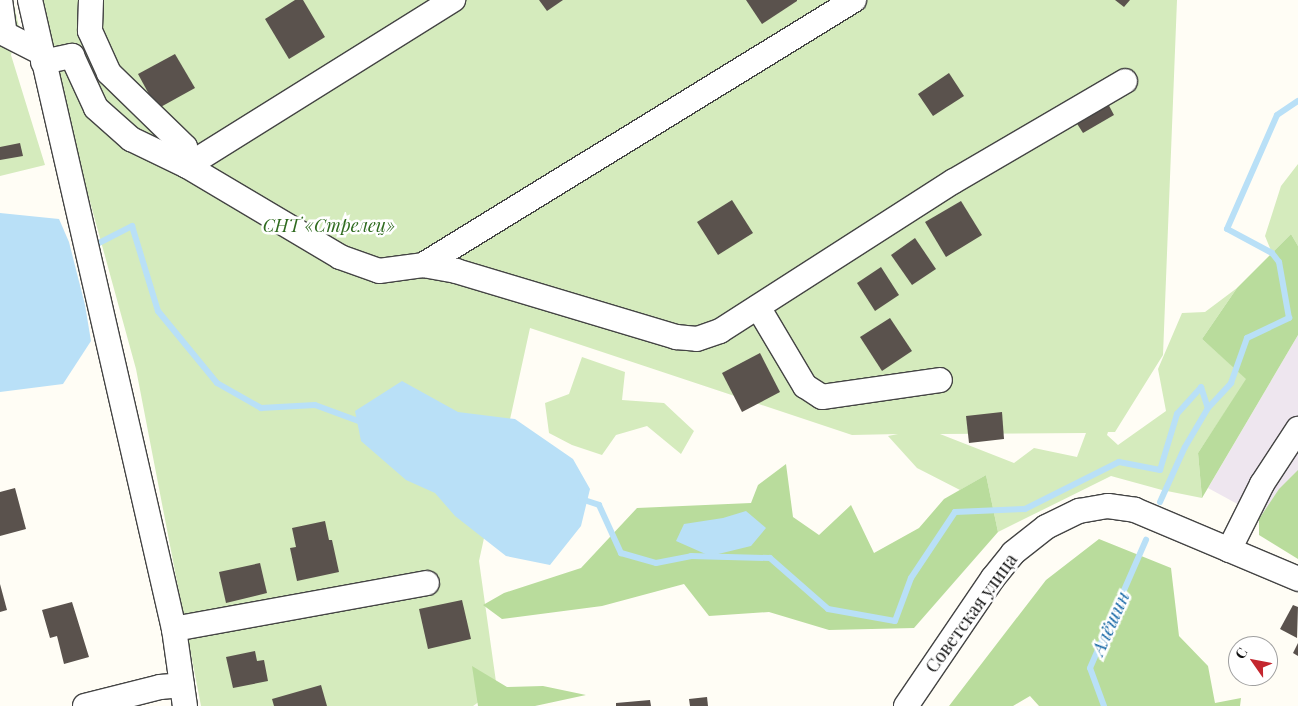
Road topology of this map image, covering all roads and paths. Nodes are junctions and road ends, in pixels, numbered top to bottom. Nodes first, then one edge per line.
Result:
1 (0, 0) edge
2 (30, 0) edge
3 (91, 0) edge
4 (453, 0) edge
5 (854, 0) edge
6 (3, 36) edge
7 (98, 49) junction
8 (72, 56) junction
9 (41, 57) junction
10 (1125, 82) dead end
11 (187, 166) junction
12 (423, 265) junction
13 (758, 307) junction
14 (940, 380) dead end
15 (1298, 429) edge
16 (1229, 550) junction
17 (1298, 579) edge
18 (427, 583) dead end
19 (174, 629) junction
20 (184, 695) edge
21 (85, 706) edge
22 (906, 706) edge

1 - 6 street
2 - 9 street
3 - 7 street
4 - 11 street
5 - 12 street
6 - 9 street
7 - 8 street
7 - 11 street
8 - 9 street
8 - 11 street
9 - 19 street
10 - 13 street
11 - 12 street
12 - 13 street
13 - 14 street
15 - 16 street
16 - 17 street
16 - 22 street, Советская улица
18 - 19 street
19 - 20 street
20 - 21 street

